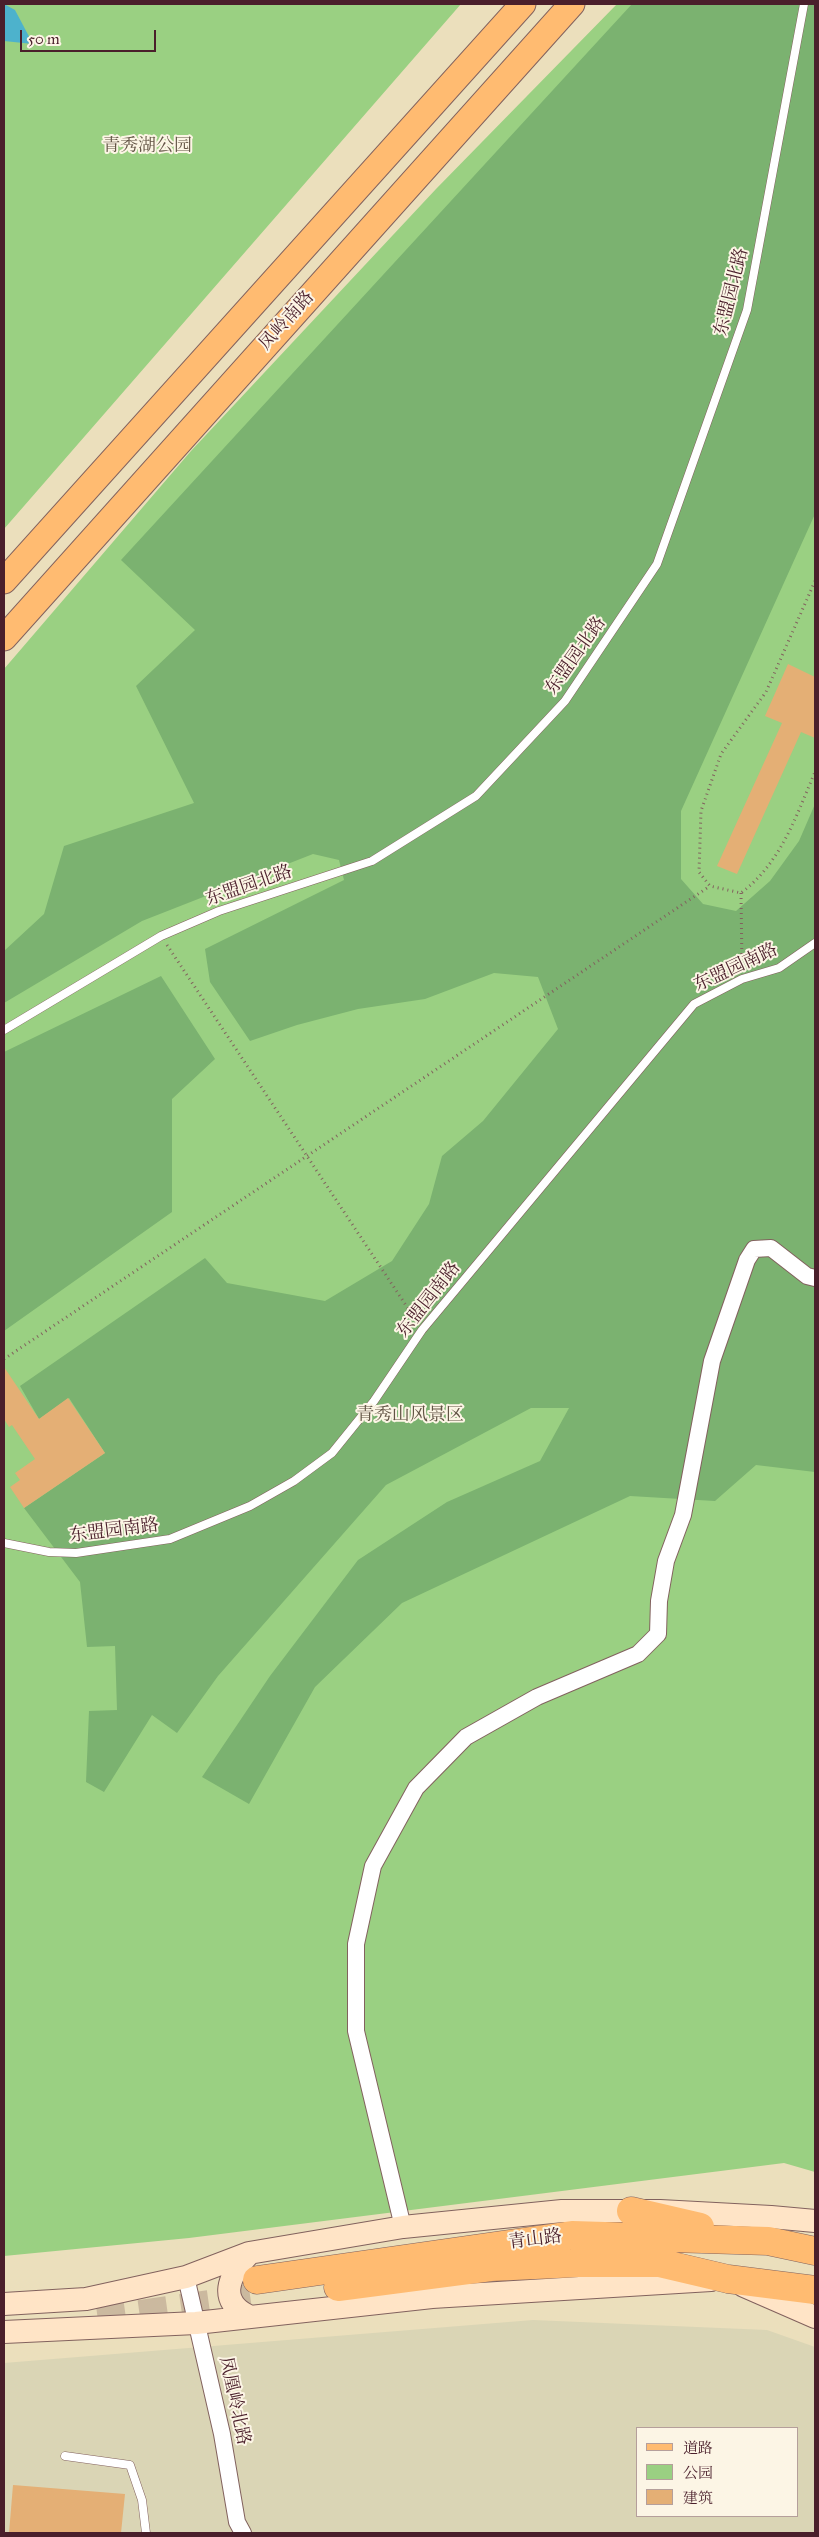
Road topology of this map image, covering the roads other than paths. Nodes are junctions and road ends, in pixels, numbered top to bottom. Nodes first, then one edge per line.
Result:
1 (523, 4) edge
2 (572, 4) edge
3 (804, 4) edge
4 (4, 581) edge
5 (4, 638) edge
6 (815, 943) edge
7 (4, 1030) edge
8 (815, 1278) edge
9 (4, 1543) edge
10 (631, 2211) junction
11 (815, 2222) edge
12 (403, 2227) junction
13 (815, 2229) edge
14 (768, 2241) junction
15 (815, 2251) edge
16 (249, 2253) junction
17 (186, 2277) junction
18 (728, 2279) junction
19 (815, 2290) edge
20 (256, 2298) junction
21 (4, 2304) edge
22 (815, 2317) edge
23 (196, 2324) junction
24 (4, 2332) edge
25 (65, 2456) dead end
26 (146, 2533) edge
27 (242, 2533) edge

1 - 4 main road
2 - 5 main road, 凤岭南路
3 - 7 lane, 东盟园北路
6 - 9 lane, 东盟园南路
8 - 12 street
10 - 11 street
10 - 12 street
10 - 14 highway
12 - 16 street
13 - 14 highway
14 - 15 highway, 青山路
14 - 20 highway, 青山路
16 - 17 street
16 - 20 street
17 - 21 street
17 - 23 street, 凤凰岭北路
18 - 19 highway, 青山路
18 - 20 highway, 青山路
18 - 22 street
20 - 23 street
23 - 24 street
23 - 27 street, 凤凰岭北路
25 - 26 lane

